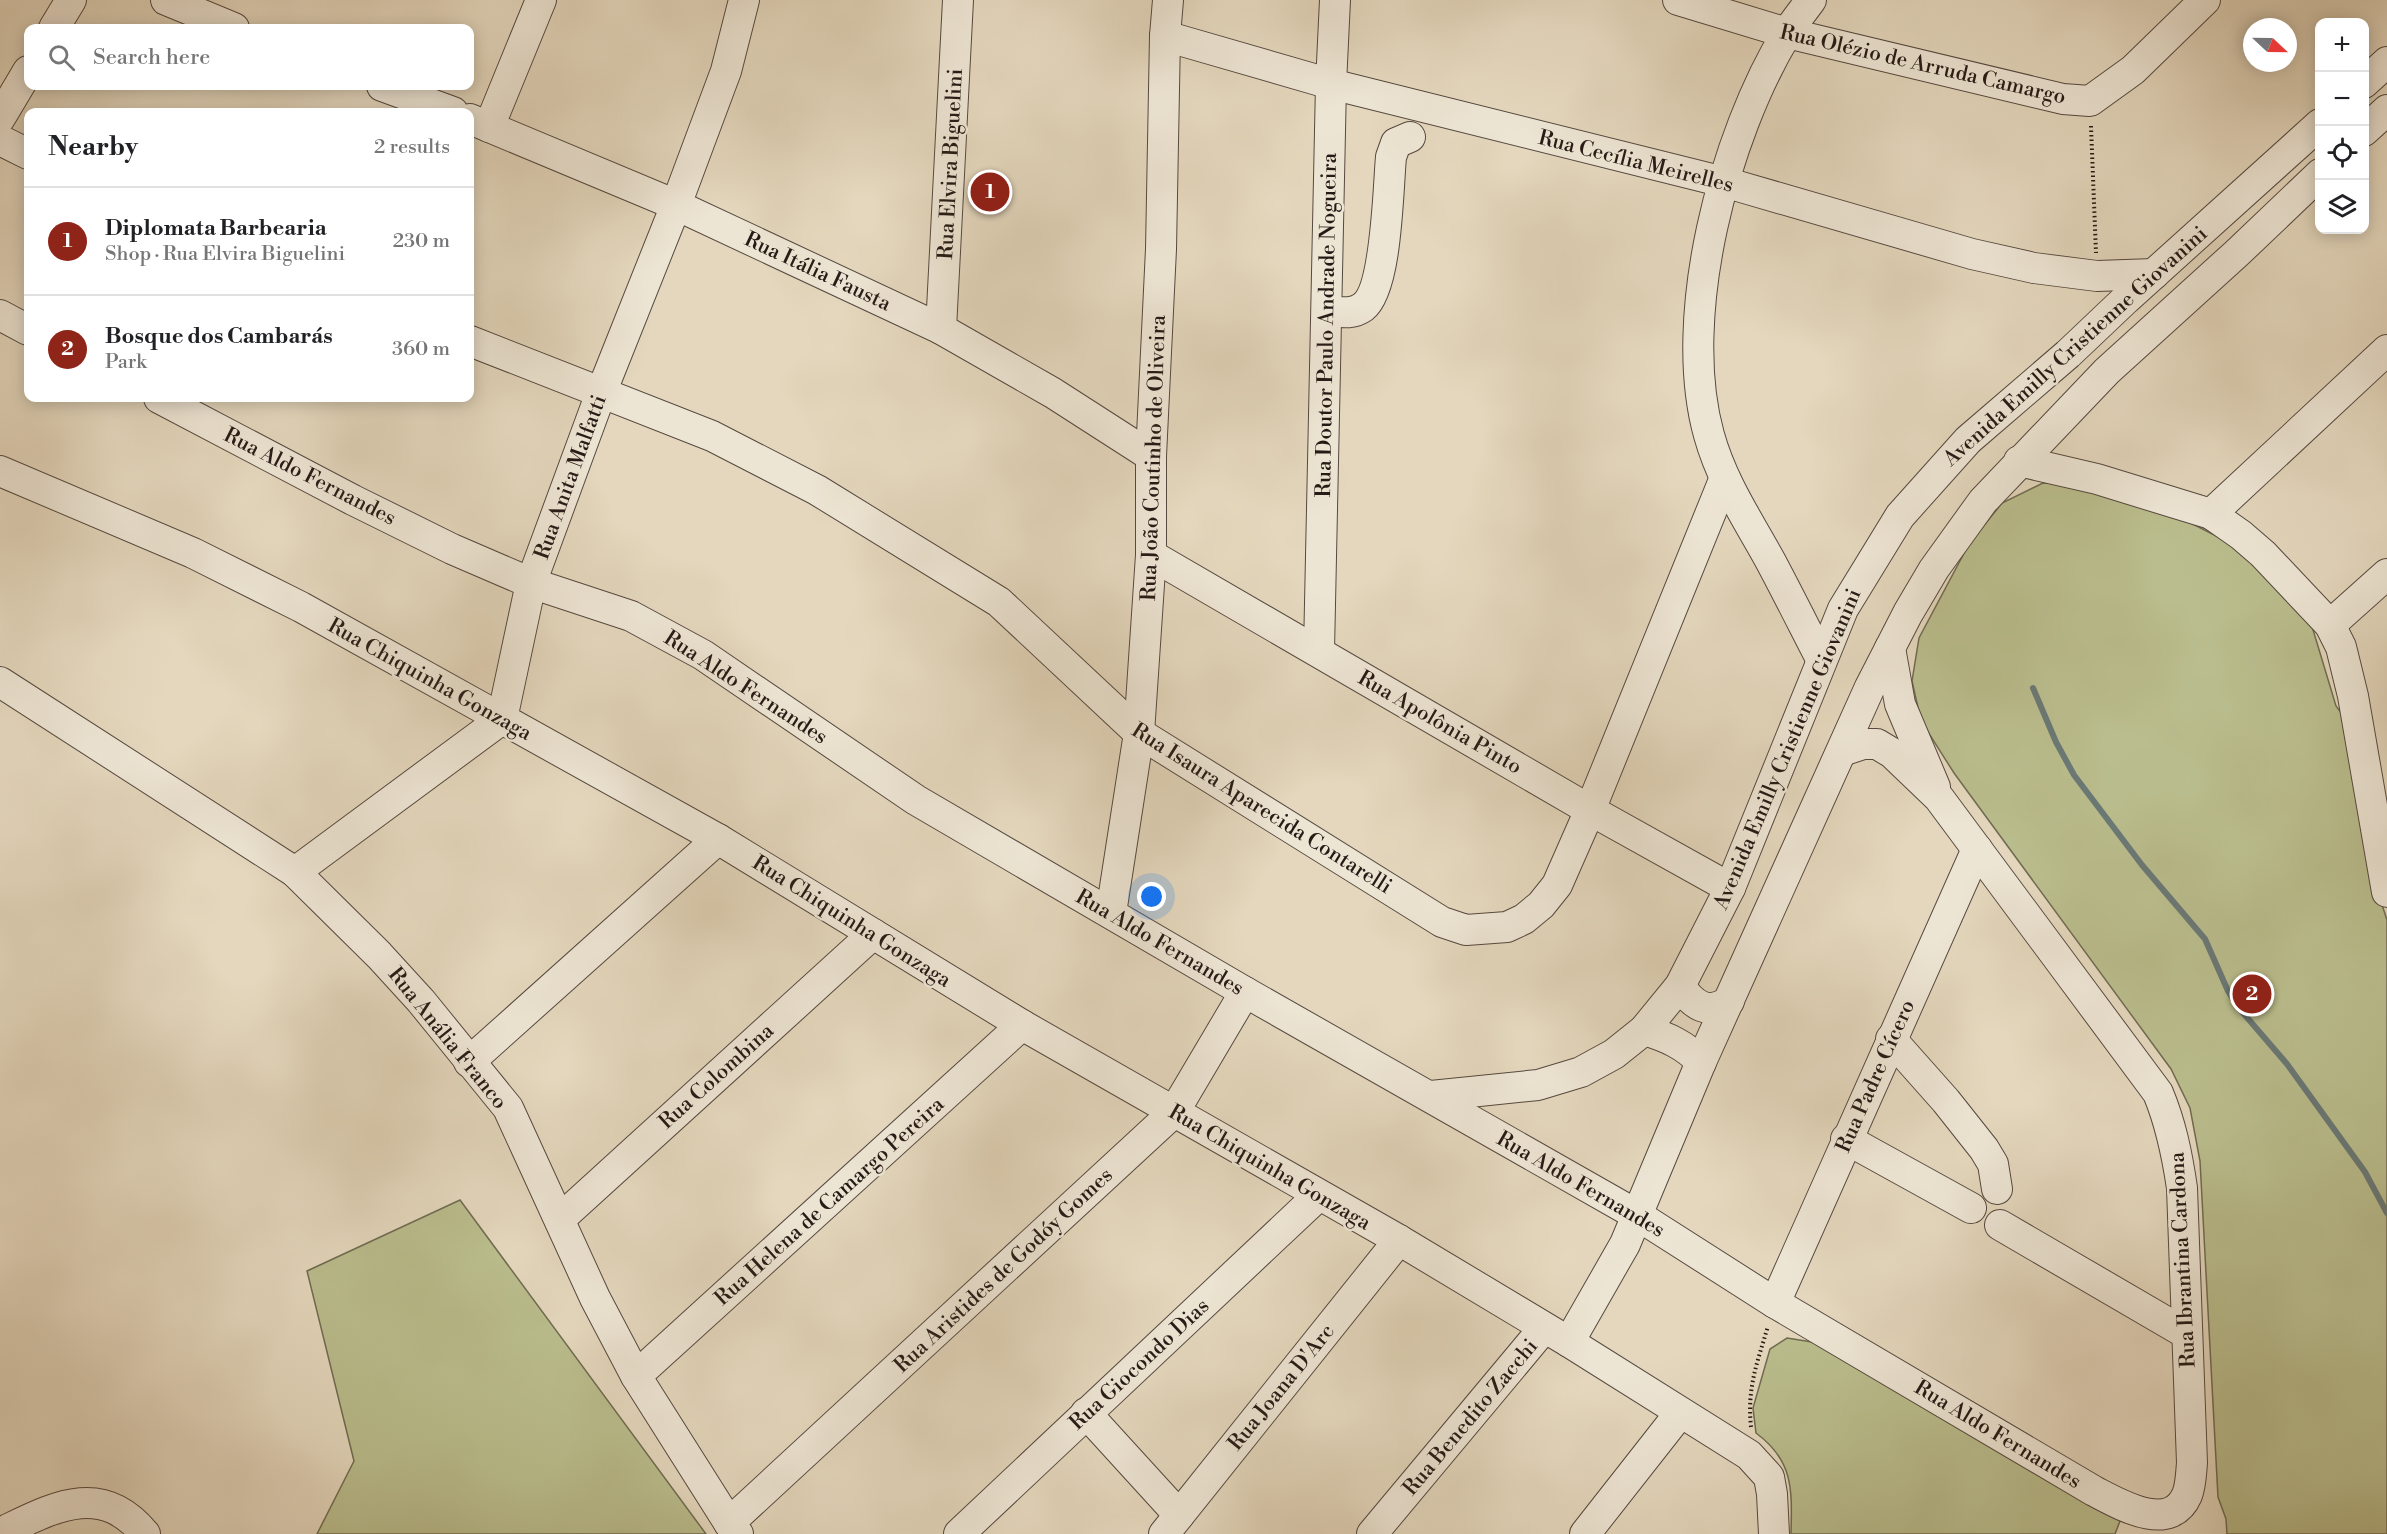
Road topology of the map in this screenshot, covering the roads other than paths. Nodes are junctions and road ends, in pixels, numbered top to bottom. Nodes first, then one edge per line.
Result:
1 (71, 0) edge
2 (166, 0) edge
3 (541, 0) edge
4 (744, 0) edge
5 (958, 0) edge
6 (1168, 0) edge
7 (1335, 0) edge
8 (1678, 0) edge
9 (1811, 0) edge
10 (2205, 0) edge
11 (56, 24) edge
12 (224, 24) edge
13 (1787, 33) junction
14 (1165, 36) junction
15 (2387, 63) edge
16 (24, 78) edge
17 (2369, 79) edge
18 (1331, 84) junction
19 (393, 90) edge
20 (442, 108) edge
21 (2387, 110) edge
22 (0, 118) edge
23 (479, 123) edge
24 (2317, 126) edge
25 (2369, 126) edge
26 (1410, 137) dead end
27 (0, 140) edge
28 (24, 152) edge
29 (2315, 178) edge
30 (1724, 182) junction
31 (676, 205) junction
32 (2211, 222) junction
33 (2236, 254) junction
34 (2176, 255) junction
35 (2154, 274) joint
36 (2111, 284) junction
37 (2201, 284) junction
38 (1327, 311) junction
39 (0, 315) edge
40 (24, 328) edge
41 (941, 329) junction
42 (474, 343) edge
43 (2387, 350) edge
44 (601, 393) junction
45 (167, 402) edge
46 (1151, 456) junction
47 (2019, 462) junction
48 (0, 471) edge
49 (1724, 480) junction
50 (2211, 514) junction
51 (1151, 555) junction
52 (2387, 574) edge
53 (531, 583) junction
54 (2330, 625) junction
55 (1890, 648) junction
56 (1319, 651) junction
57 (1821, 658) junction
58 (0, 682) edge
59 (502, 719) junction
60 (1139, 733) junction
61 (1842, 751) junction
62 (1939, 798) junction
63 (2380, 800) edge
64 (1590, 810) junction
65 (718, 839) junction
66 (1977, 849) junction
67 (295, 872) junction
68 (1730, 888) junction
69 (2387, 892) edge
70 (1111, 914) junction
71 (873, 934) junction
72 (1680, 986) junction
73 (1245, 992) junction
74 (1729, 1001) junction
75 (1022, 1025) junction
76 (1644, 1029) junction
77 (1891, 1039) junction
78 (469, 1062) junction
79 (1701, 1062) junction
80 (1431, 1096) junction
81 (1173, 1112) junction
82 (1846, 1139) junction
83 (1998, 1189) junction
84 (1319, 1195) junction
85 (1971, 1208) junction
86 (1637, 1215) junction
87 (560, 1219) junction
88 (2000, 1225) junction
89 (1399, 1240) junction
90 (1775, 1303) junction
91 (2187, 1334) junction
92 (1557, 1335) junction
93 (636, 1376) junction
94 (1086, 1413) junction
95 (1680, 1413) junction
96 (2147, 1515) joint
97 (1171, 1525) edge
98 (734, 1529) edge
99 (1594, 1529) edge
100 (0, 1533) edge
101 (145, 1534) edge
102 (959, 1534) edge
103 (1372, 1534) edge
104 (1774, 1534) edge

1 - 11 street
2 - 12 street
3 - 23 street
4 - 31 street, Rua Anita Malfatti
5 - 41 street, Rua Elvira Biguelini
6 - 14 street, Rua João Coutinho de Oliveira
7 - 18 street, Rua Doutor Paulo Andrade Nogueira
8 - 13 street, Rua Olézio de Arruda Camargo
9 - 13 street
10 - 13 street, Rua Olézio de Arruda Camargo
13 - 30 street
14 - 18 street, Rua Cecília Meirelles
14 - 46 street, Rua João Coutinho de Oliveira
15 - 17 street
16 - 22 street
18 - 30 street, Rua Cecília Meirelles
18 - 38 street, Rua Doutor Paulo Andrade Nogueira
19 - 20 street
21 - 25 street
23 - 31 street, Rua Itália Fausta
24 - 32 street, Avenida Emilly Cristienne Giovanini
26 - 38 street
27 - 28 street
29 - 33 street, Avenida Emilly Cristienne Giovanini
30 - 36 street, Rua Cecília Meirelles
30 - 49 street
31 - 41 street, Rua Itália Fausta
31 - 44 street, Rua Anita Malfatti
32 - 33 street
32 - 34 street, Avenida Emilly Cristienne Giovanini
33 - 37 street, Avenida Emilly Cristienne Giovanini
34 - 35 street, Avenida Emilly Cristienne Giovanini
34 - 37 street
35 - 36 street, Rua Cecília Meirelles
36 - 57 street, Avenida Emilly Cristienne Giovanini
37 - 47 street, Avenida Emilly Cristienne Giovanini
38 - 56 street, Rua Doutor Paulo Andrade Nogueira
39 - 40 street
41 - 46 street, Rua Itália Fausta
42 - 44 street, Rua Isaura Aparecida Contarelli
43 - 50 street
44 - 53 street, Rua Anita Malfatti
44 - 60 street, Rua Isaura Aparecida Contarelli
45 - 53 street, Rua Aldo Fernandes
46 - 51 street, Rua João Coutinho de Oliveira
47 - 50 street
47 - 55 street, Avenida Emilly Cristienne Giovanini
48 - 59 street, Rua Chiquinha Gonzaga
49 - 57 street
49 - 64 street, Rua Isaura Aparecida Contarelli
50 - 54 street
51 - 56 street, Rua Apolônia Pinto
51 - 60 street, Rua João Coutinho de Oliveira
52 - 54 street
53 - 59 street, Rua Anita Malfatti
53 - 70 street, Rua Aldo Fernandes
54 - 63 street
55 - 61 street, Avenida Emilly Cristienne Giovanini
55 - 62 street, Rua Ibrantina Cardona
56 - 64 street, Rua Apolônia Pinto
57 - 68 street, Avenida Emilly Cristienne Giovanini
58 - 67 street, Rua Anália Franco
59 - 65 street, Rua Chiquinha Gonzaga
59 - 67 street
60 - 64 street, Rua Isaura Aparecida Contarelli
60 - 70 street, Rua João Coutinho de Oliveira
61 - 62 street, Rua Ibrantina Cardona
61 - 74 street, Avenida Emilly Cristienne Giovanini
62 - 66 street, Rua Ibrantina Cardona
63 - 69 street
64 - 68 street, Rua Apolônia Pinto
65 - 71 street, Rua Chiquinha Gonzaga
65 - 78 street
66 - 77 street, Rua Padre Cícero
66 - 91 street, Rua Ibrantina Cardona
67 - 78 street, Rua Anália Franco
68 - 72 street, Avenida Emilly Cristienne Giovanini
70 - 73 street, Rua Aldo Fernandes
71 - 75 street, Rua Chiquinha Gonzaga
71 - 87 street, Rua Colombina
72 - 74 street
72 - 76 street, Avenida Emilly Cristienne Giovanini
73 - 80 street, Rua Aldo Fernandes
73 - 81 street, Rua Aristides de Godóy Gomes
74 - 79 street, Avenida Emilly Cristienne Giovanini
75 - 81 street, Rua Chiquinha Gonzaga
75 - 93 street, Rua Helena de Camargo Pereira
76 - 79 street
76 - 80 street, Avenida Emilly Cristienne Giovanini
77 - 82 street, Rua Padre Cícero
77 - 83 street
78 - 87 street, Rua Anália Franco
79 - 86 street, Avenida Emilly Cristienne Giovanini
80 - 86 street, Rua Aldo Fernandes
81 - 84 street, Rua Chiquinha Gonzaga
81 - 98 street, Rua Aristides de Godóy Gomes
82 - 85 street
82 - 90 street, Rua Padre Cícero
83 - 85 street
83 - 88 street
84 - 89 street, Rua Chiquinha Gonzaga
84 - 94 street, Rua Giocondo Dias
85 - 88 street
86 - 90 street, Rua Aldo Fernandes
86 - 92 street, Rua Benedito Zacchi
87 - 93 street, Rua Anália Franco
88 - 91 street
89 - 92 street, Rua Chiquinha Gonzaga
89 - 97 street, Rua Joana D'Arc
90 - 96 street, Rua Aldo Fernandes
91 - 96 street, Rua Ibrantina Cardona
92 - 95 street, Rua Chiquinha Gonzaga
92 - 103 street, Rua Benedito Zacchi
93 - 98 street, Rua Anália Franco
94 - 97 street
94 - 102 street, Rua Giocondo Dias
95 - 99 street
95 - 104 street, Rua Chiquinha Gonzaga
100 - 101 street

